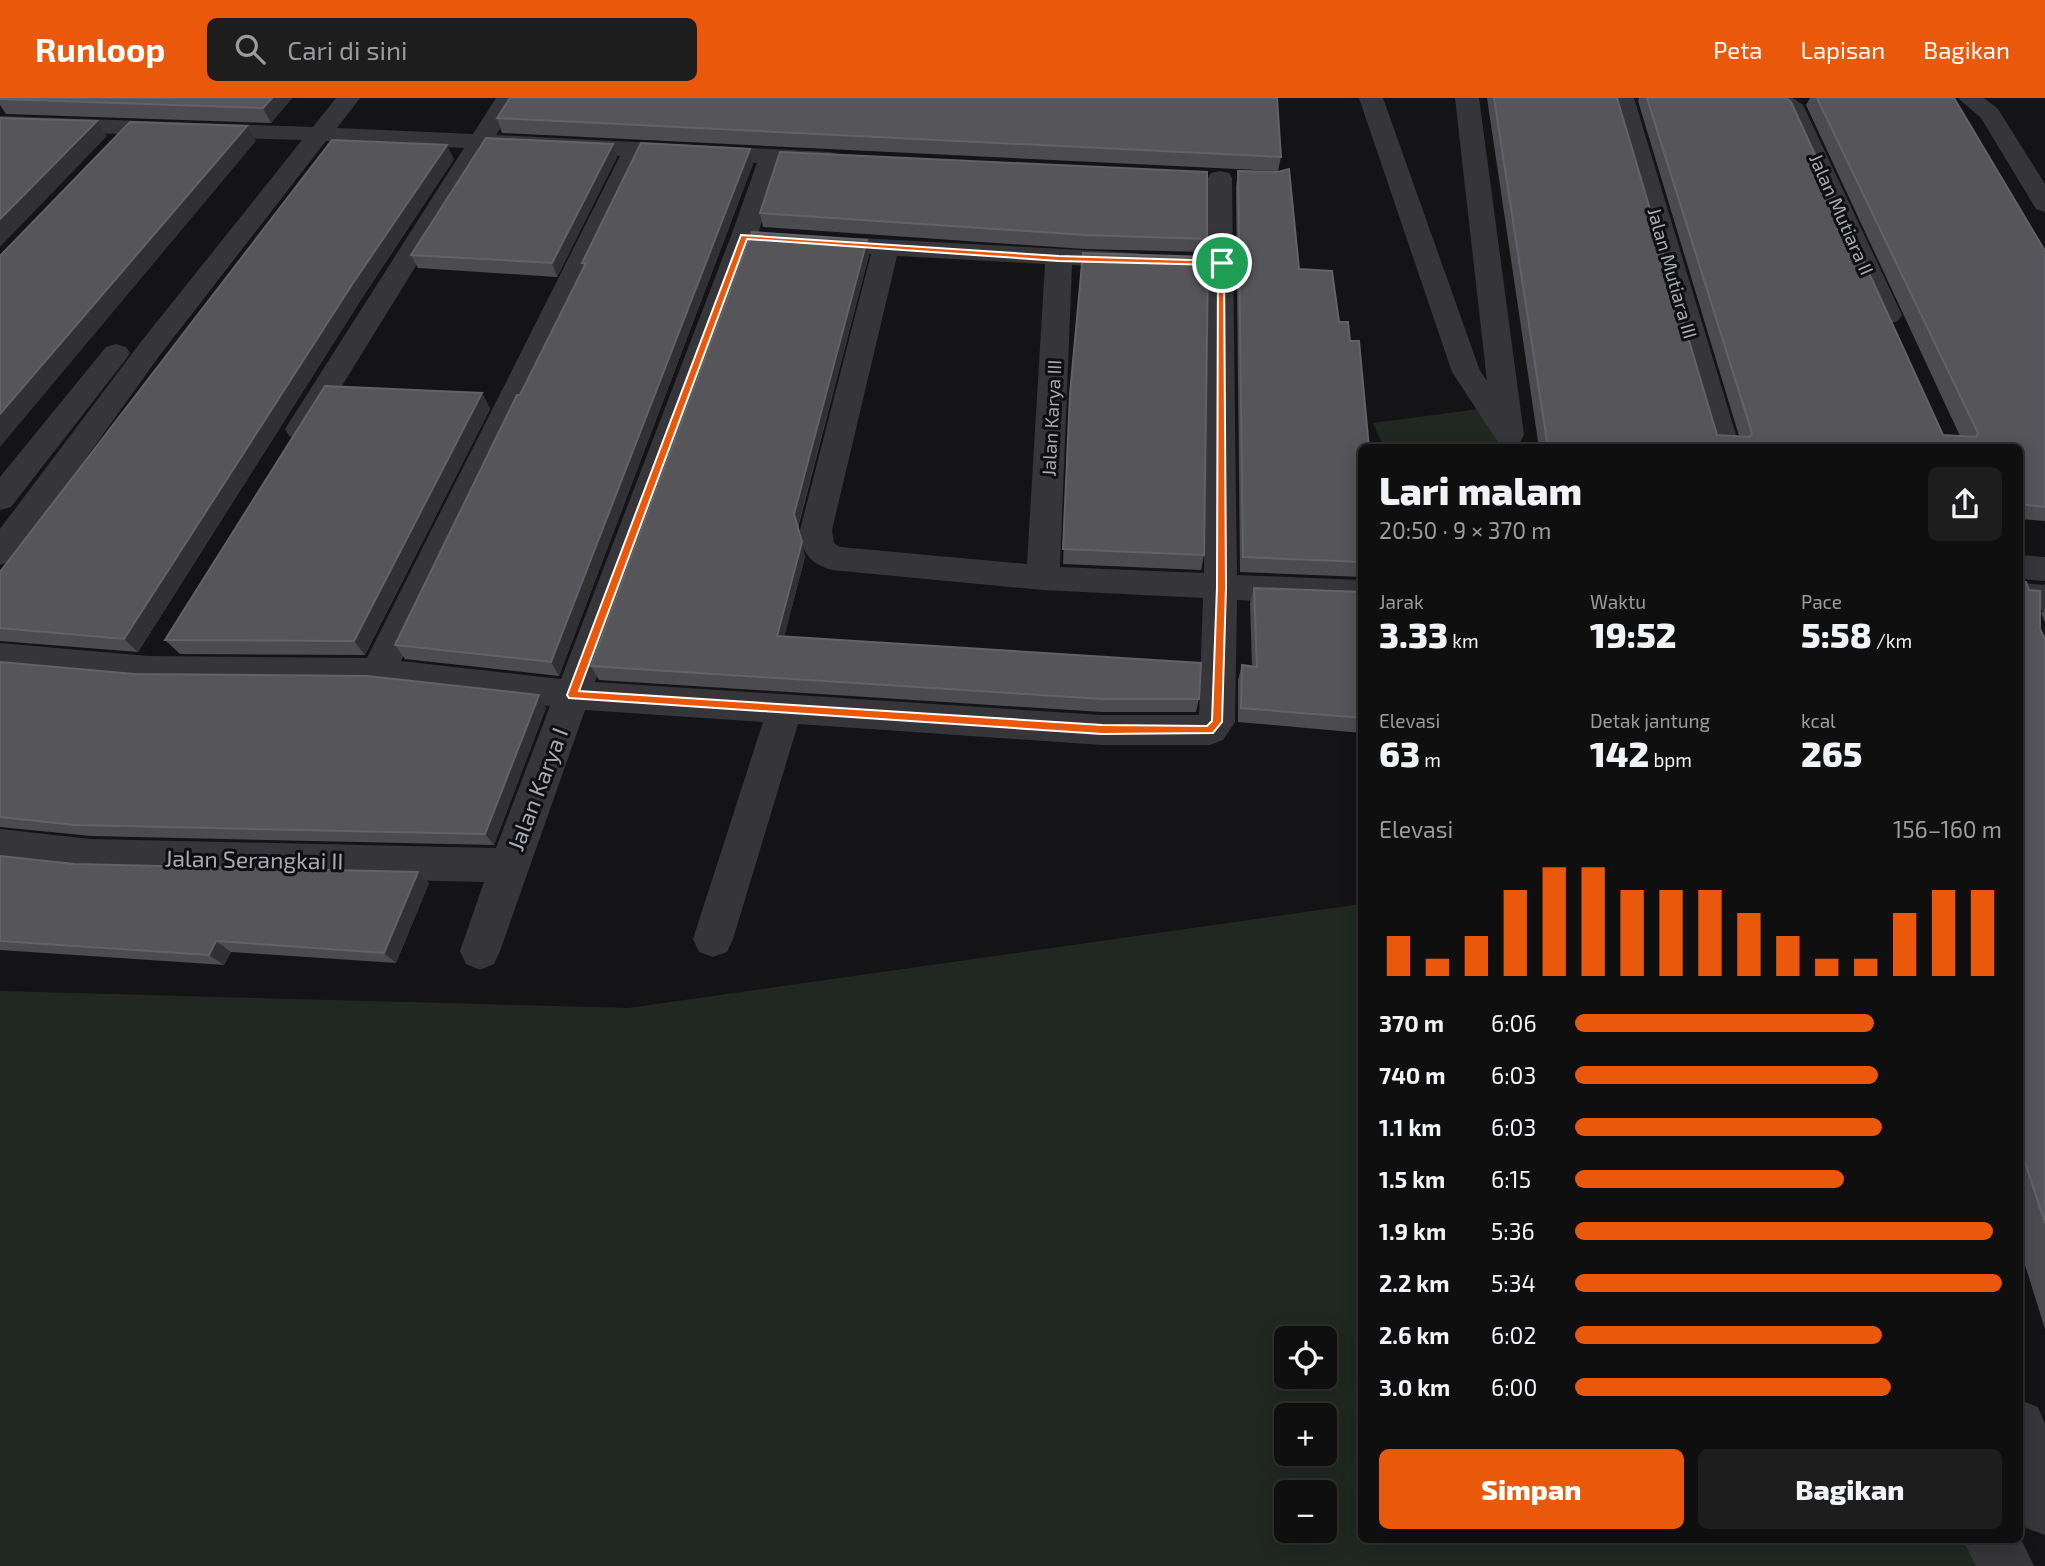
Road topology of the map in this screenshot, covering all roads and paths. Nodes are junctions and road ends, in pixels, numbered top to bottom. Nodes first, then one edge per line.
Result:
1 (320, 98) edge
2 (348, 98) edge
3 (508, 98) edge
4 (1371, 98) edge
5 (1467, 98) edge
6 (1622, 98) edge
7 (1739, 98) edge
8 (1970, 98) edge
9 (0, 123) edge
10 (133, 127) junction
11 (293, 133) junction
12 (322, 134) junction
13 (480, 143) junction
14 (114, 147) edge
15 (636, 149) junction
16 (771, 156) junction
17 (852, 160) edge
18 (1220, 178) dead end
19 (2045, 204) edge
20 (834, 244) edge
21 (886, 248) junction
22 (1059, 258) junction
23 (1167, 261) edge
24 (1897, 335) edge
25 (120, 348) junction
26 (150, 349) junction
27 (1511, 442) edge
28 (1724, 444) edge
29 (288, 448) edge
30 (0, 499) edge
31 (0, 553) edge
32 (2023, 567) edge
33 (2045, 569) edge
34 (1043, 578) junction
35 (1222, 587) junction
36 (1358, 593) edge
37 (2023, 596) edge
38 (2045, 598) edge
39 (0, 657) edge
40 (378, 672) junction
41 (573, 695) junction
42 (785, 709) junction
43 (0, 846) edge
44 (509, 865) junction
45 (713, 939) dead end
46 (480, 951) dead end
47 (2023, 1435) edge
48 (2045, 1509) edge
49 (1992, 1543) edge
50 (2007, 1566) edge

1 - 11 street
2 - 12 street
3 - 13 street
4 - 27 street
5 - 27 street
6 - 28 street, Jalan Mutiara III
7 - 24 street, Jalan Mutiara II
8 - 19 street
9 - 10 street
10 - 11 street
10 - 14 street
11 - 12 street
11 - 25 street
12 - 13 street
12 - 26 street
13 - 15 street
13 - 29 street
15 - 16 street
15 - 40 street
16 - 17 street
16 - 41 street, Jalan Karya I
18 - 35 street
20 - 21 street
21 - 22 street
21 - 34 street
22 - 23 street
22 - 34 street, Jalan Karya III
25 - 26 street
25 - 30 street
26 - 31 street
32 - 33 street
34 - 35 street
35 - 36 street
35 - 42 street
37 - 38 street
39 - 40 street
40 - 41 street
41 - 42 street
41 - 44 street, Jalan Karya I
42 - 45 street
43 - 44 street, Jalan Serangkai II
44 - 46 street, Jalan Karya I
47 - 48 street
49 - 50 street

